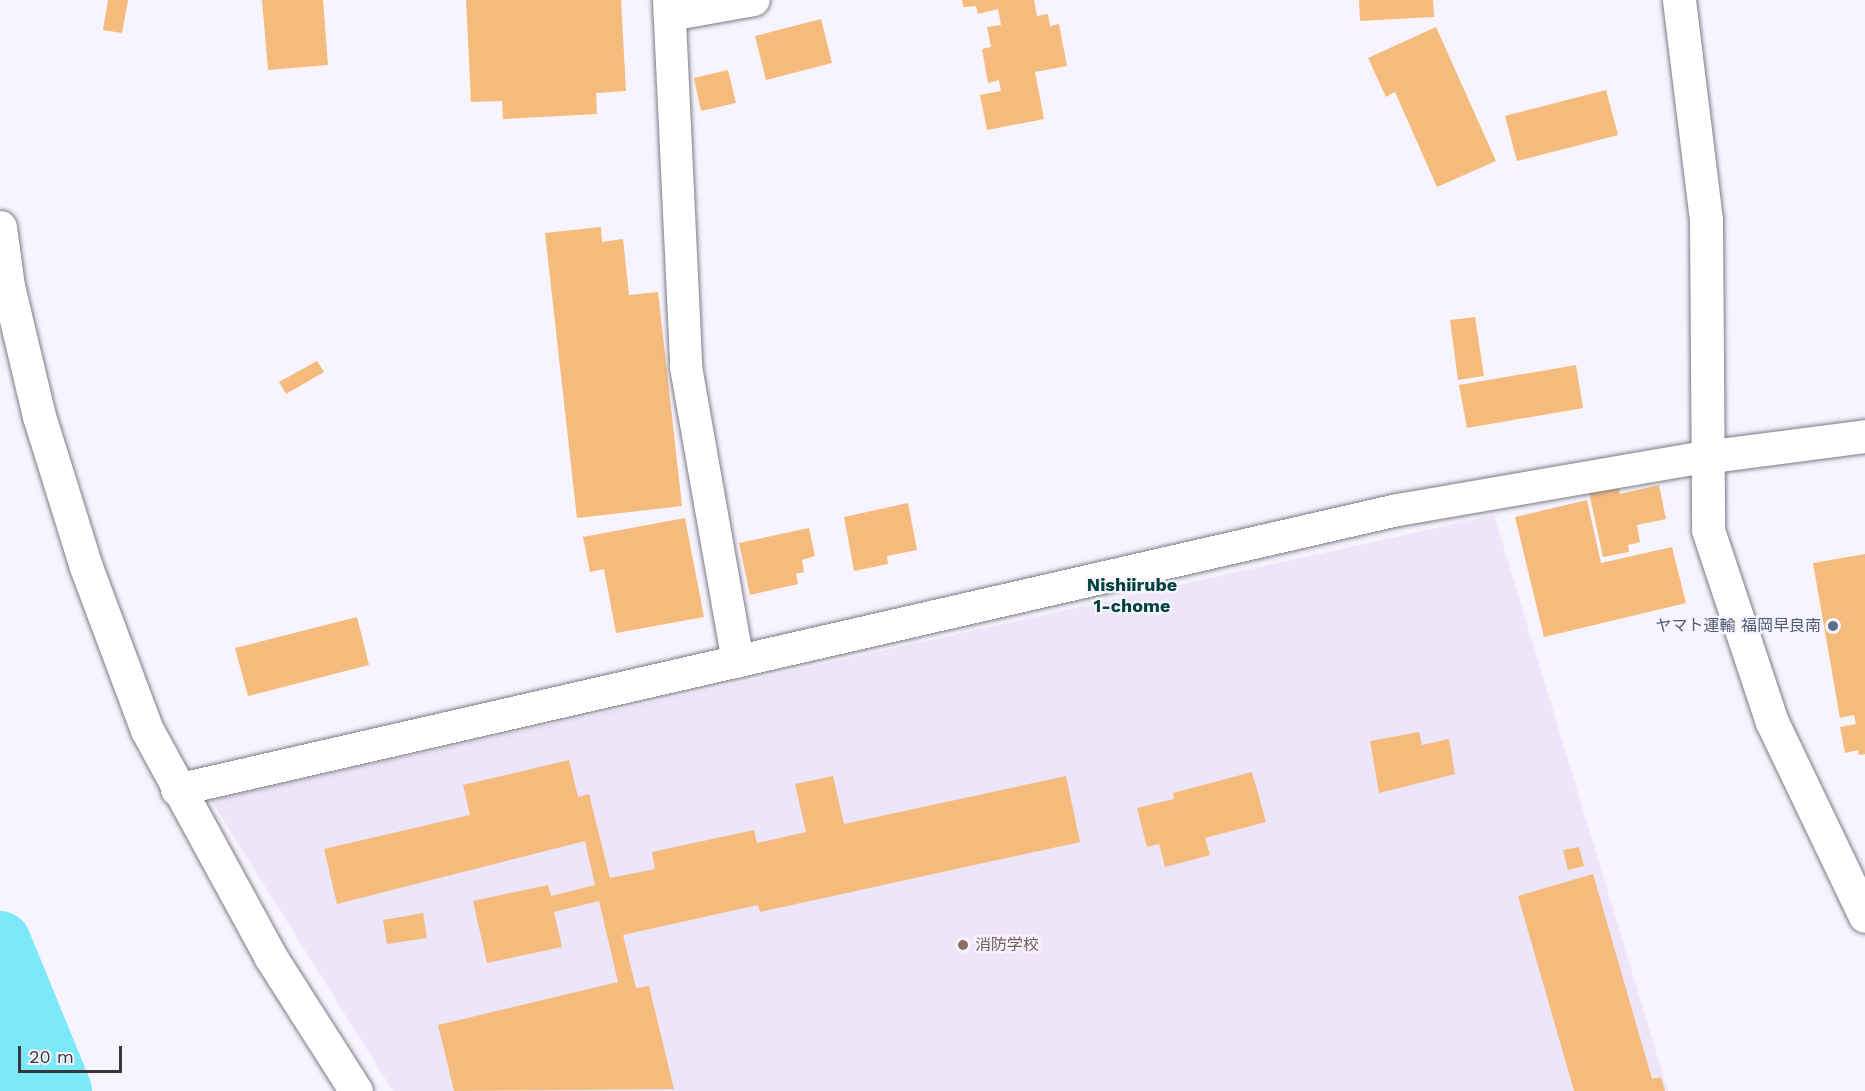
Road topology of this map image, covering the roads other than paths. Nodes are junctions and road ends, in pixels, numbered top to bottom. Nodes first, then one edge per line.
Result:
1 (754, 0) edge
2 (1679, 0) edge
3 (669, 8) edge
4 (0, 227) edge
5 (1865, 435) edge
6 (1704, 457) junction
7 (738, 661) junction
8 (177, 790) junction
9 (1865, 916) edge
10 (356, 1091) edge

1 - 3 street
2 - 6 street
3 - 7 street
4 - 8 street
5 - 6 street
6 - 7 street
6 - 9 street
7 - 8 street
8 - 10 street

